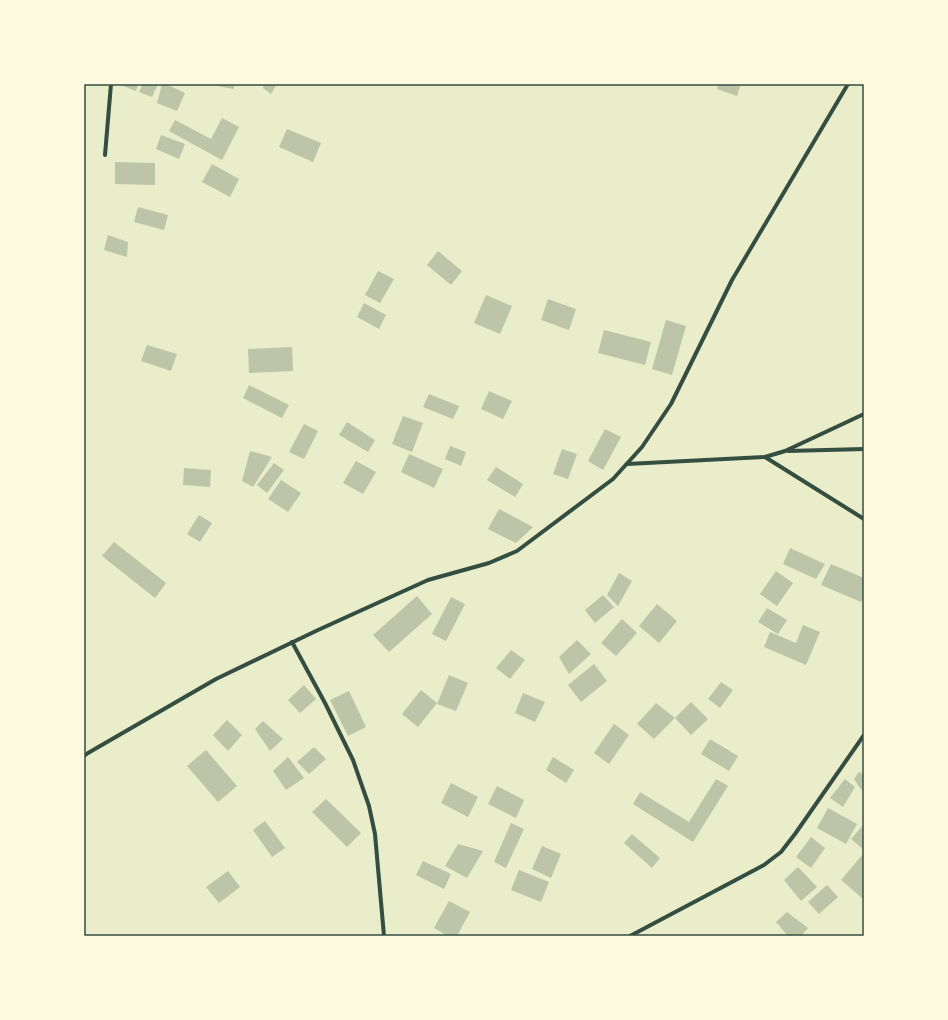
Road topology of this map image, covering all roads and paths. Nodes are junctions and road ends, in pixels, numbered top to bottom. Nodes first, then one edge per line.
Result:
1 (111, 84) edge
2 (848, 84) edge
3 (105, 155) dead end
4 (864, 414) edge
5 (864, 449) edge
6 (785, 451) junction
7 (765, 457) junction
8 (626, 464) junction
9 (864, 519) edge
10 (292, 642) junction
11 (864, 735) edge
12 (84, 756) edge
13 (384, 936) edge
14 (630, 936) edge

1 - 3 street
2 - 8 street
4 - 6 street
5 - 6 street
6 - 7 street
7 - 8 street
7 - 9 street
8 - 10 street
10 - 12 street
10 - 13 street
11 - 14 street

